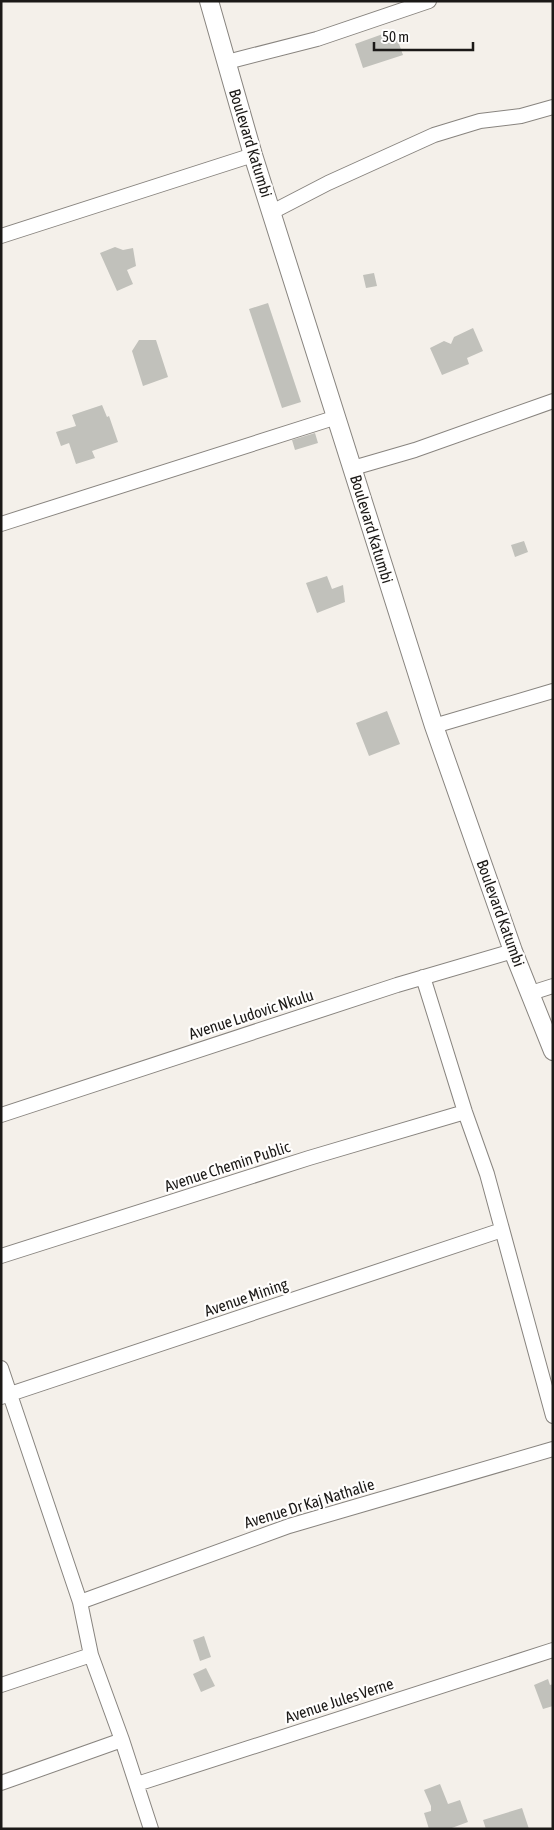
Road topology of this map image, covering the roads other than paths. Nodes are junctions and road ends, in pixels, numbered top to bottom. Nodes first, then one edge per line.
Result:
1 (209, 1) edge
2 (429, 1) edge
3 (227, 62) junction
4 (553, 107) edge
5 (253, 155) junction
6 (272, 212) junction
7 (1, 236) edge
8 (553, 401) edge
9 (337, 417) junction
10 (353, 468) junction
11 (1, 524) edge
12 (553, 690) edge
13 (434, 726) junction
14 (513, 951) junction
15 (423, 977) junction
16 (553, 986) edge
17 (531, 993) junction
18 (553, 1051) edge
19 (465, 1112) junction
20 (1, 1114) edge
21 (502, 1230) junction
22 (1, 1256) edge
23 (1, 1368) edge
24 (6, 1396) edge
25 (553, 1416) edge
26 (553, 1449) edge
27 (80, 1602) junction
28 (553, 1650) edge
29 (92, 1656) junction
30 (1, 1684) edge
31 (122, 1740) junction
32 (1, 1783) edge
33 (136, 1784) junction
34 (151, 1829) edge

1 - 3 street, Boulevard Katumbi
2 - 3 street
3 - 5 street, Boulevard Katumbi
4 - 6 street
5 - 6 street, Boulevard Katumbi
5 - 7 street
6 - 9 street, Boulevard Katumbi
8 - 10 street
9 - 10 street, Boulevard Katumbi
9 - 11 street
10 - 13 street, Boulevard Katumbi
12 - 13 street
13 - 14 street, Boulevard Katumbi
14 - 15 street, Avenue Ludovic Nkulu
14 - 17 street, Boulevard Katumbi
15 - 19 street
15 - 20 street, Avenue Ludovic Nkulu
16 - 17 street
17 - 18 street, Boulevard Katumbi
19 - 21 street
19 - 22 street, Avenue Chemin Public
21 - 24 street, Avenue Mining
21 - 25 street
23 - 24 street
24 - 27 street
26 - 27 street, Avenue Dr Kaj Nathalie
27 - 29 street
28 - 33 street, Avenue Jules Verne
29 - 30 street
29 - 31 street
31 - 32 street
31 - 33 street
33 - 34 street

